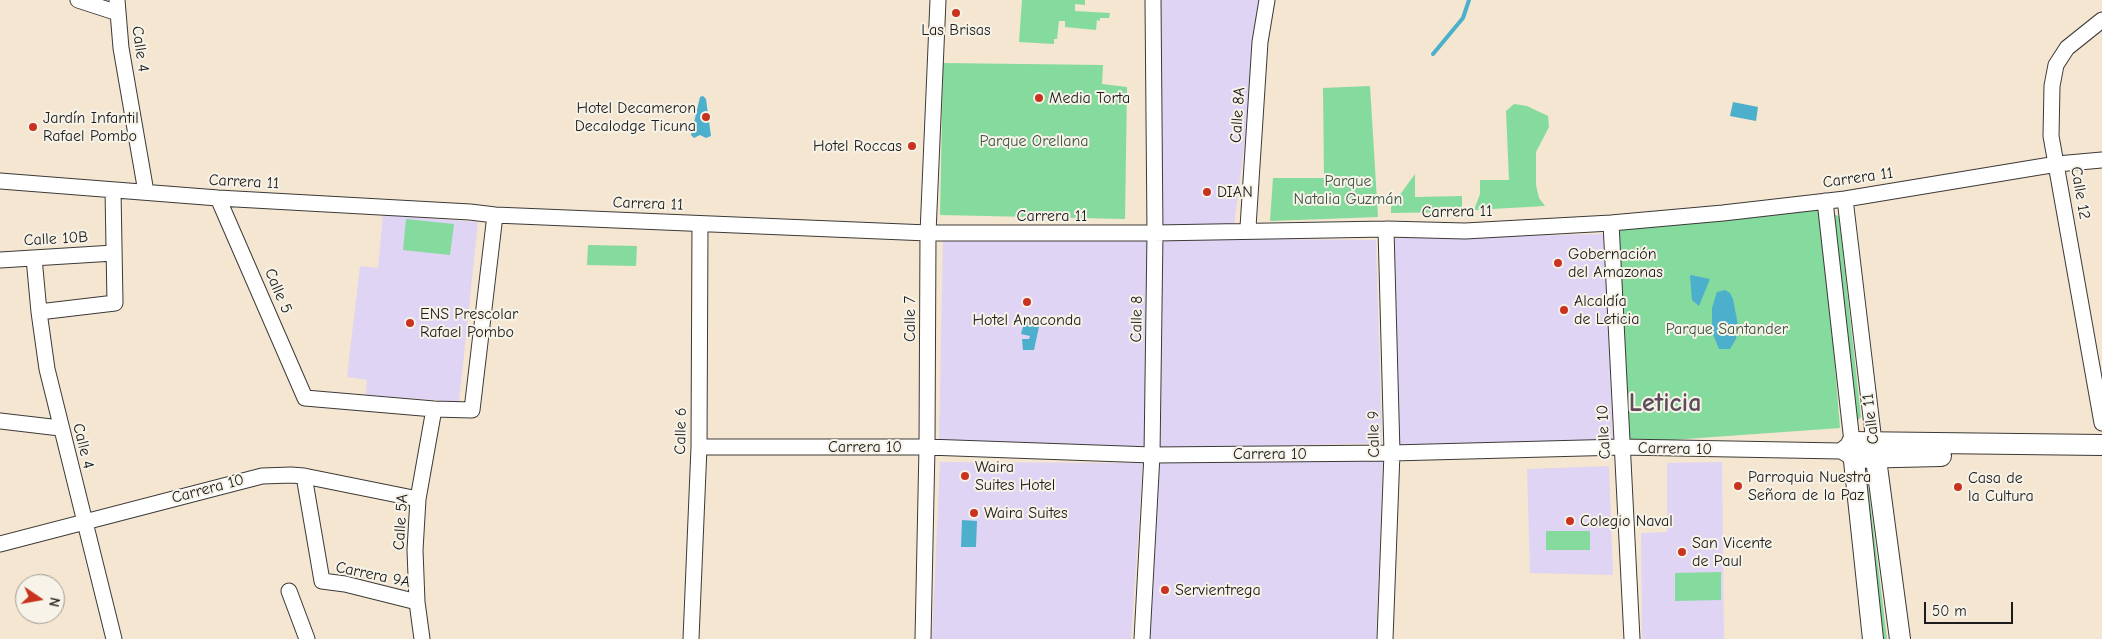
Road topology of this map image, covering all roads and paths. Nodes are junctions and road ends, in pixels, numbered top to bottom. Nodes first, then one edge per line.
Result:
1 (78, 0) edge
2 (938, 0) edge
3 (1153, 0) edge
4 (1266, 0) edge
5 (117, 7) edge
6 (2102, 20) edge
7 (2102, 160) edge
8 (2058, 164) junction
9 (0, 181) edge
10 (113, 190) junction
11 (146, 192) junction
12 (218, 198) junction
13 (1845, 199) junction
14 (1825, 201) junction
15 (495, 215) junction
16 (1611, 223) junction
17 (700, 224) junction
18 (1386, 229) junction
19 (1245, 231) junction
20 (928, 233) junction
21 (1153, 233) junction
22 (114, 253) junction
23 (34, 258) junction
24 (0, 260) edge
25 (38, 312) junction
26 (434, 409) junction
27 (0, 421) edge
28 (2102, 423) edge
29 (60, 428) junction
30 (2102, 445) edge
31 (699, 447) junction
32 (927, 447) junction
33 (1622, 447) junction
34 (1849, 450) junction
35 (1875, 450) junction
36 (1392, 453) junction
37 (2102, 453) edge
38 (1151, 455) junction
39 (304, 476) junction
40 (418, 499) junction
41 (84, 522) junction
42 (0, 544) edge
43 (289, 591) dead end
44 (417, 602) junction
45 (114, 639) edge
46 (307, 639) edge
47 (422, 639) edge
48 (691, 639) edge
49 (923, 639) edge
50 (1140, 639) edge
51 (1385, 639) edge
52 (1632, 639) edge
53 (1873, 639) edge
54 (1900, 639) edge

1 - 5 street
2 - 20 street, Calle 7
3 - 21 street
4 - 19 street, Calle 8A
5 - 11 street, Calle 4
6 - 8 street, Calle 12
7 - 8 street, Carrera 11
8 - 13 street, Carrera 11
8 - 28 street, Calle 12
9 - 10 street, Carrera 11
10 - 11 street, Carrera 11
10 - 22 street
11 - 12 street, Carrera 11
12 - 15 street, Carrera 11
12 - 26 street, Calle 5
13 - 14 street, Carrera 11
13 - 35 street, Calle 11
14 - 16 street, Carrera 11
14 - 34 street, Calle 11
15 - 17 street, Carrera 11
15 - 26 street
16 - 18 street, Carrera 11
16 - 33 street, Calle 10
17 - 20 street, Carrera 11
17 - 31 street, Calle 6
18 - 19 street, Carrera 11
18 - 36 street, Calle 9
19 - 21 street, Carrera 11
20 - 21 street, Carrera 11
20 - 32 street, Calle 7
21 - 38 street
22 - 23 street, Calle 10B
22 - 25 street
23 - 24 street, Calle 10B
23 - 25 street, Calle 4
25 - 29 street, Calle 4
26 - 40 street, Calle 5A
27 - 29 street
29 - 41 street, Calle 4
30 - 35 main road, Carrera 10
31 - 32 street, Carrera 10
31 - 48 street, Calle 6
32 - 38 street, Carrera 10
32 - 49 street, Calle 7
33 - 34 street, Carrera 10
33 - 36 street, Carrera 10
33 - 52 street, Calle 10
34 - 35 main road, Carrera 10
34 - 53 main road, Calle 11
35 - 37 main road, Carrera 10
35 - 54 main road, Calle 11
36 - 38 street, Carrera 10
36 - 51 street, Calle 9
38 - 50 street
39 - 40 street, Carrera 10
39 - 41 street, Carrera 10
39 - 44 street, Carrera 9A
40 - 44 street, Calle 5A
41 - 42 street, Carrera 10
41 - 45 street, Calle 4
43 - 46 street
44 - 47 street, Calle 5A

